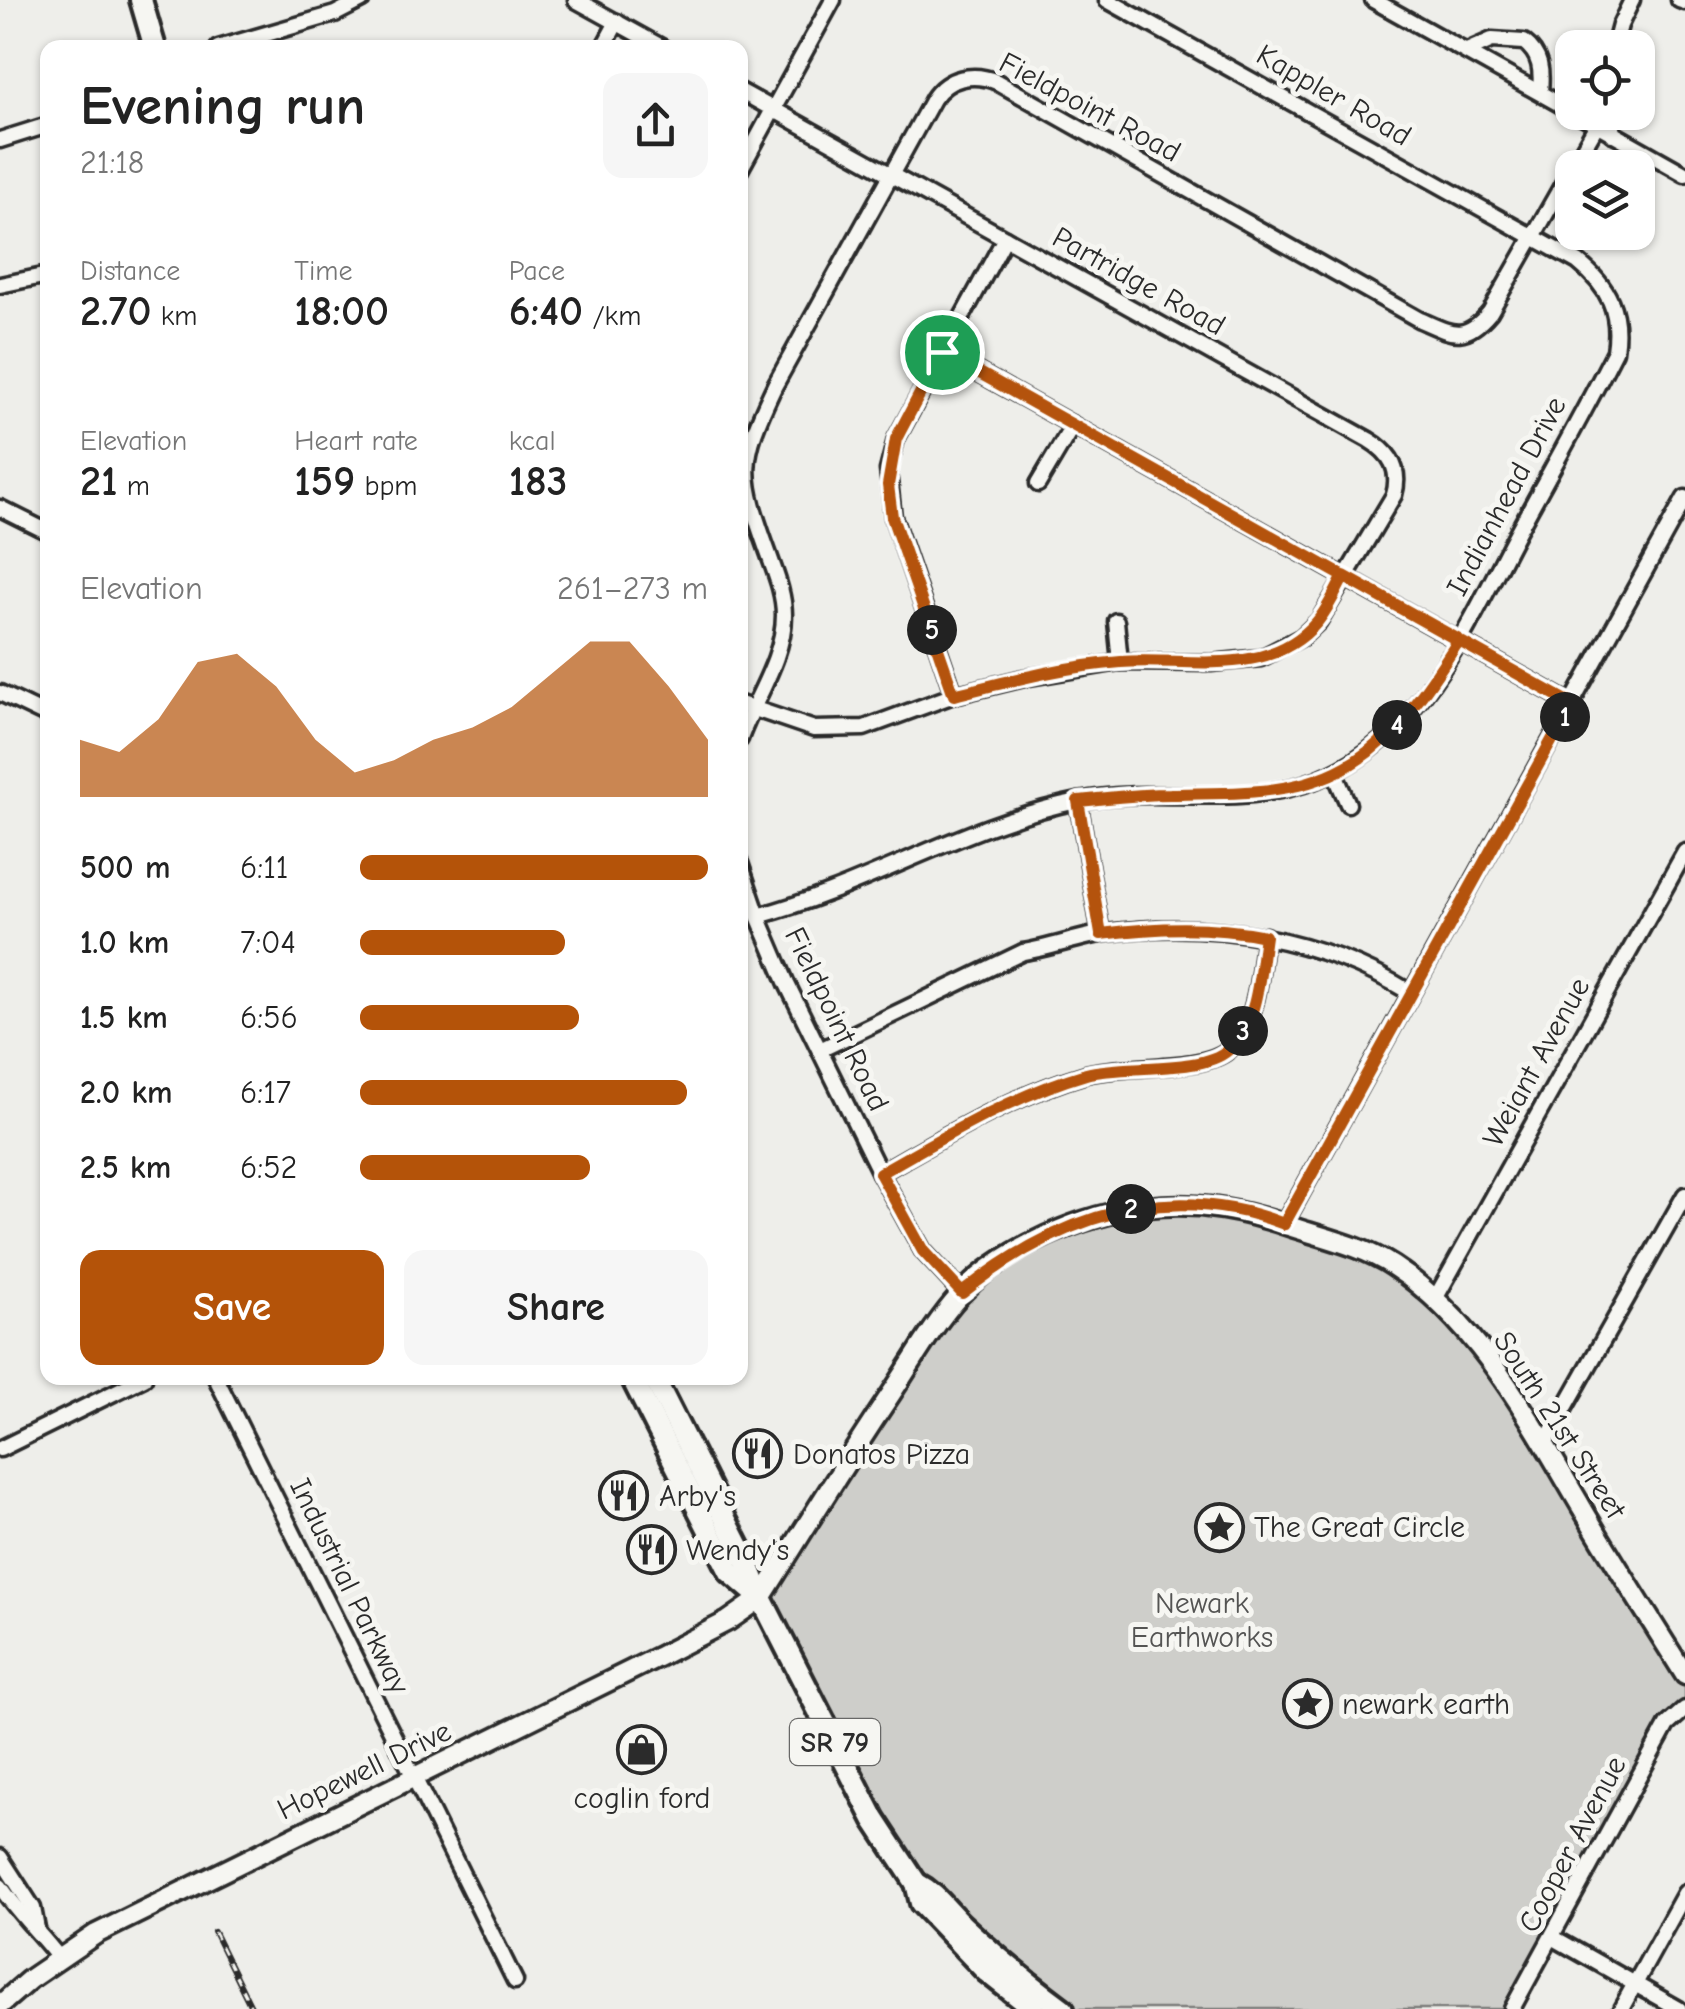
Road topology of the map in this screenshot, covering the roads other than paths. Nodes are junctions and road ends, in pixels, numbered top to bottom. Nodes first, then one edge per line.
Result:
1 (142, 0) edge
2 (362, 0) edge
3 (576, 0) edge
4 (833, 0) edge
5 (1107, 0) edge
6 (1373, 0) edge
7 (1632, 0) edge
8 (617, 22) junction
9 (1619, 30) edge
10 (153, 40) edge
11 (246, 40) edge
12 (607, 40) edge
13 (649, 40) edge
14 (1467, 52) junction
15 (1540, 91) junction
16 (748, 95) edge
17 (1555, 100) edge
18 (773, 109) junction
19 (40, 128) edge
20 (1577, 130) edge
21 (1606, 130) edge
22 (1612, 130) edge
23 (1612, 134) junction
24 (0, 140) edge
25 (748, 155) edge
26 (1685, 174) edge
27 (892, 175) junction
28 (1533, 237) junction
29 (1004, 238) junction
30 (40, 277) edge
31 (0, 285) edge
32 (942, 352) junction
33 (1073, 426) junction
34 (748, 458) edge
35 (1038, 484) dead end
36 (748, 488) edge
37 (1685, 498) edge
38 (0, 508) edge
39 (40, 528) edge
40 (1344, 576) junction
41 (1116, 621) dead end
42 (1459, 640) junction
43 (1120, 662) junction
44 (0, 694) edge
45 (954, 695) junction
46 (748, 703) edge
47 (1572, 704) junction
48 (748, 707) edge
49 (40, 712) edge
50 (1334, 772) junction
51 (1078, 801) junction
52 (1348, 804) dead end
53 (1685, 852) edge
54 (748, 887) edge
55 (758, 916) junction
56 (1101, 934) junction
57 (1265, 936) junction
58 (1411, 993) junction
59 (822, 1049) junction
60 (880, 1173) junction
61 (1685, 1195) edge
62 (1284, 1224) junction
63 (962, 1293) junction
64 (1436, 1299) junction
65 (130, 1385) edge
66 (219, 1385) edge
67 (636, 1385) edge
68 (658, 1385) edge
69 (1545, 1443) junction
70 (0, 1449) edge
71 (761, 1598) junction
72 (1685, 1675) edge
73 (1685, 1708) edge
74 (415, 1778) junction
75 (0, 1857) edge
76 (916, 1883) junction
77 (0, 1886) edge
78 (1685, 1893) edge
79 (37, 1929) junction
80 (1554, 1938) junction
81 (59, 1958) junction
82 (515, 1981) dead end
83 (1636, 1983) junction
84 (0, 2005) edge
85 (1034, 2009) edge
86 (1062, 2009) edge
87 (1512, 2009) edge
88 (1621, 2009) edge
89 (1680, 2009) edge

1 - 10 highway
2 - 11 street
3 - 8 street
4 - 18 street
5 - 28 street, Kappler Road
6 - 14 street
7 - 9 street
8 - 12 street
8 - 13 street
14 - 15 street
14 - 15 street
15 - 17 street
16 - 18 street, Partridge Road
18 - 25 street
18 - 27 street, Partridge Road
19 - 24 street
20 - 28 street, Fieldpoint Road
21 - 23 street
22 - 23 street
23 - 26 street
27 - 28 street, Fieldpoint Road
27 - 29 street, Partridge Road
27 - 34 street, Fieldpoint Road
28 - 42 street, Indianhead Drive
29 - 32 street
29 - 40 street, Partridge Road
30 - 31 street
32 - 33 street
32 - 45 street
33 - 35 street
33 - 40 street
36 - 46 street, Fieldpoint Road
37 - 47 street
38 - 39 street
40 - 42 street
40 - 43 street, Partridge Road
41 - 43 street
42 - 47 street
42 - 50 street, Indianhead Drive
43 - 45 street, Partridge Road
44 - 49 street
45 - 48 street, Partridge Road
47 - 58 street
50 - 51 street, Indianhead Drive
50 - 52 street
51 - 55 street, Indianhead Drive
51 - 56 street
53 - 64 street, Weiant Avenue
54 - 55 street, Fieldpoint Road
55 - 59 street, Fieldpoint Road
56 - 57 street
56 - 59 street
57 - 58 street
57 - 60 street
58 - 62 street
59 - 60 street, Fieldpoint Road
60 - 63 street, Fieldpoint Road
61 - 69 street
62 - 63 main road, South 21st Street
62 - 64 main road, South 21st Street
63 - 71 main road, South 21st Street
64 - 69 main road, South 21st Street
65 - 70 street
66 - 74 street, Industrial Parkway
67 - 71 highway, SR 79
68 - 71 highway, SR 79
69 - 72 main road, South 21st Street
71 - 74 main road, Hopewell Drive
71 - 76 highway, SR 79
73 - 80 street, Cooper Avenue
74 - 81 main road, Hopewell Drive
74 - 82 street, Industrial Parkway
75 - 79 street
76 - 85 highway, SR 79
76 - 86 highway, SR 79
77 - 79 street
78 - 83 street
79 - 81 street
80 - 83 street
80 - 87 street, Cooper Avenue
81 - 84 main road, Hopewell Drive
83 - 88 street
83 - 89 street

